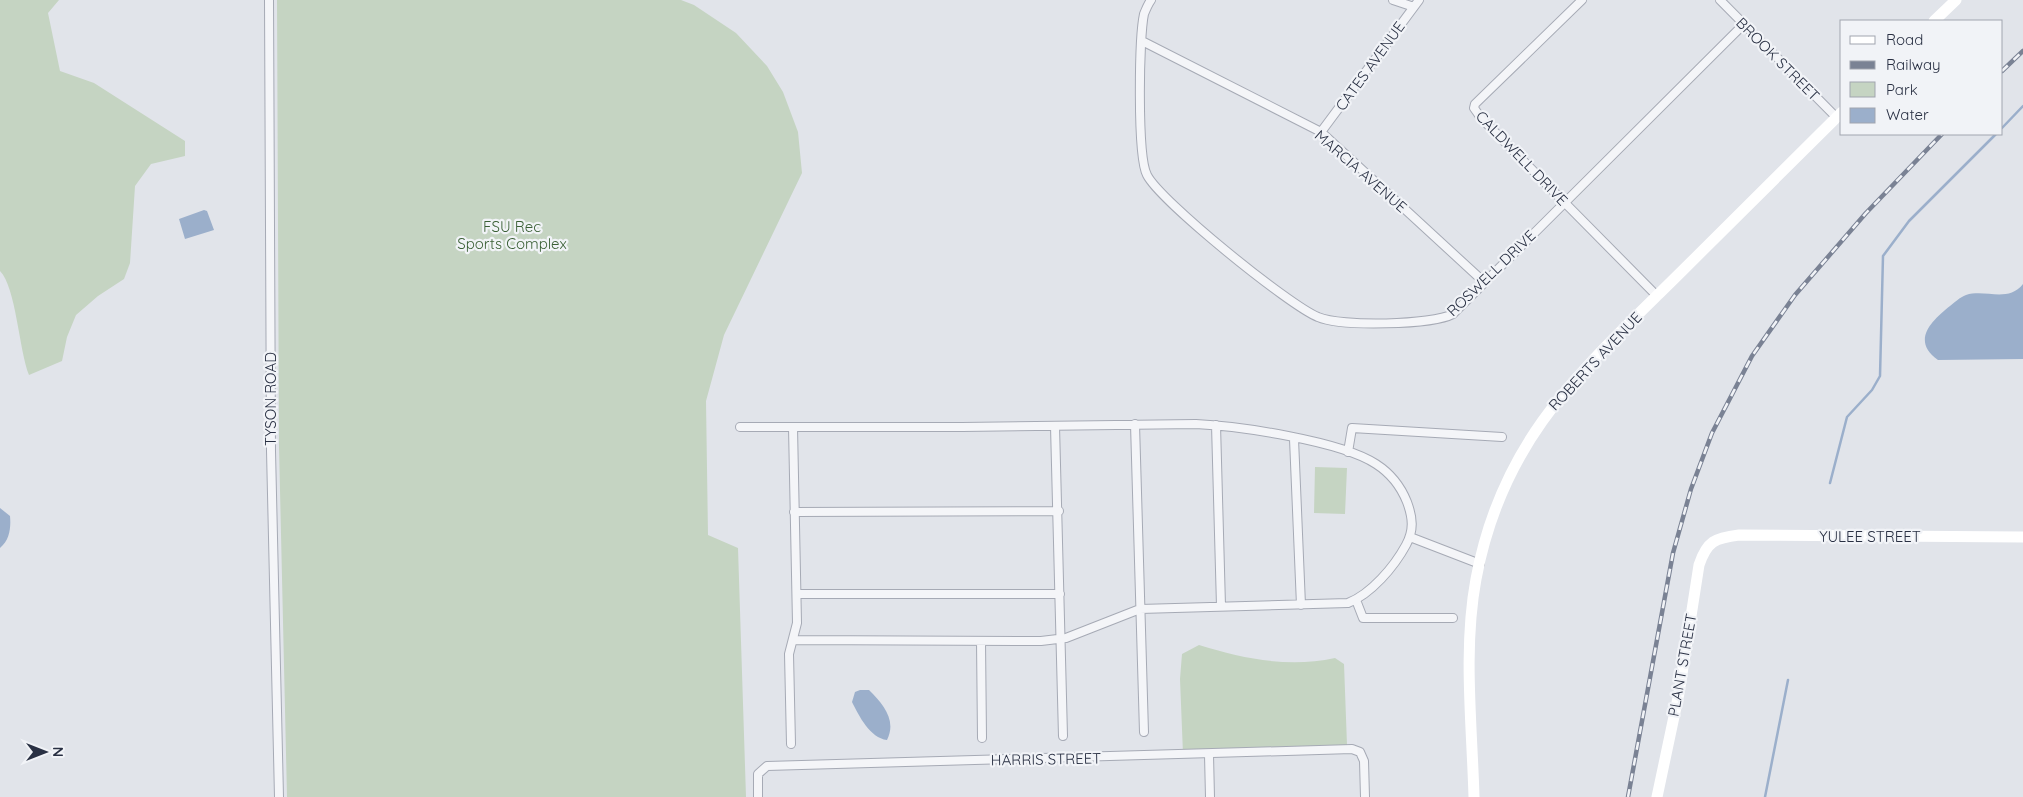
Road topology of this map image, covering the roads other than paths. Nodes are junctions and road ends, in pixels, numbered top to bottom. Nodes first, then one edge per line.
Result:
1 (269, 0) edge
2 (1151, 0) edge
3 (1392, 0) edge
4 (1582, 0) edge
5 (1720, 0) edge
6 (1956, 0) edge
7 (1416, 3) edge
8 (1935, 20) edge
9 (1744, 25) junction
10 (1142, 41) junction
11 (1839, 115) edge
12 (1321, 132) junction
13 (1564, 202) junction
14 (1484, 282) junction
15 (1657, 296) junction
16 (1134, 424) junction
17 (1216, 425) junction
18 (1055, 426) junction
19 (740, 427) dead end
20 (793, 427) junction
21 (1502, 437) dead end
22 (1294, 439) junction
23 (1348, 452) junction
24 (1058, 511) junction
25 (794, 512) junction
26 (2023, 536) edge
27 (1410, 537) junction
28 (1717, 539) joint
29 (1480, 564) junction
30 (796, 594) junction
31 (1060, 594) junction
32 (1356, 600) junction
33 (1301, 605) junction
34 (1221, 606) junction
35 (1140, 609) junction
36 (1454, 618) dead end
37 (1061, 639) junction
38 (793, 640) junction
39 (982, 641) junction
40 (1144, 732) dead end
41 (1063, 736) dead end
42 (982, 738) dead end
43 (791, 744) dead end
44 (1209, 755) junction
45 (279, 797) edge
46 (758, 797) edge
47 (1210, 797) edge
48 (1365, 797) edge
49 (1474, 797) edge
50 (1658, 797) edge

1 - 45 street, TYSON ROAD
2 - 10 street, ROSWELL DRIVE
3 - 7 street
4 - 13 street, CALDWELL DRIVE
5 - 9 street, BROOK STREET
6 - 8 street
7 - 12 street, CATES AVENUE
9 - 11 street, BROOK STREET
9 - 13 street, ROSWELL DRIVE
10 - 12 street, MARCIA AVENUE
10 - 14 street, ROSWELL DRIVE
11 - 15 street, ROBERTS AVENUE
12 - 14 street, MARCIA AVENUE
13 - 14 street, ROSWELL DRIVE
13 - 15 street, CALDWELL DRIVE
15 - 29 street, ROBERTS AVENUE
16 - 17 street
16 - 18 street
16 - 35 street
17 - 22 street
17 - 34 street
18 - 20 street
18 - 24 street
19 - 20 street
20 - 25 street
21 - 23 street
22 - 23 street
22 - 33 street
23 - 27 street
24 - 25 street
24 - 31 street
25 - 30 street
26 - 28 street, YULEE STREET
27 - 29 street
27 - 32 street
28 - 50 street, PLANT STREET
29 - 49 street, ROBERTS AVENUE
30 - 31 street
30 - 38 street
31 - 37 street
32 - 33 street
32 - 36 street
33 - 34 street
34 - 35 street
35 - 37 street
35 - 40 street
37 - 39 street
37 - 41 street
38 - 39 street
38 - 43 street
39 - 42 street
44 - 46 street, HARRIS STREET
44 - 47 street
44 - 48 street, HARRIS STREET

